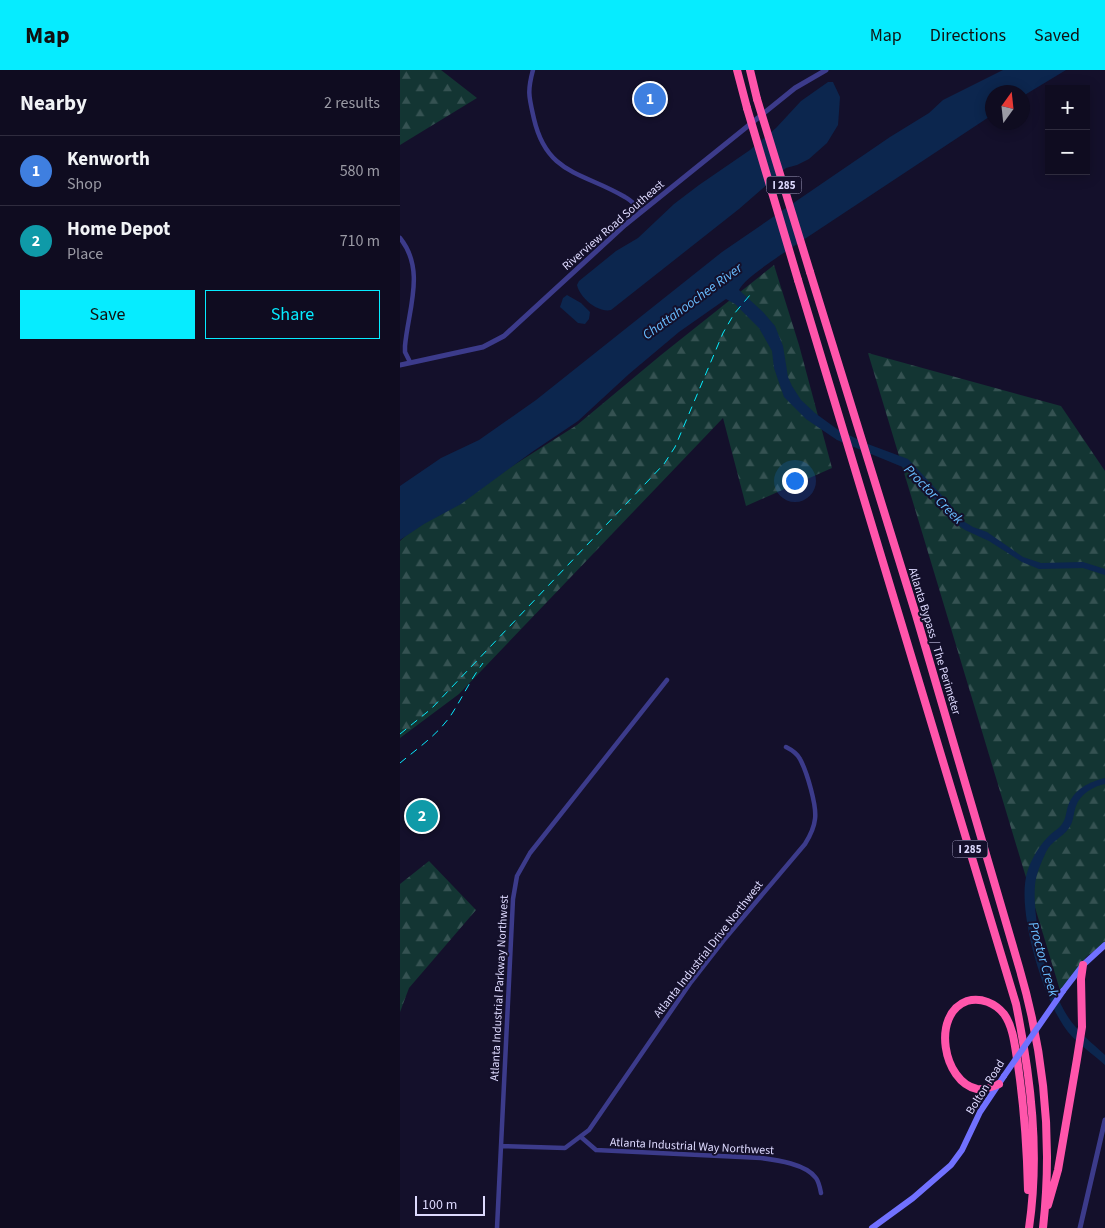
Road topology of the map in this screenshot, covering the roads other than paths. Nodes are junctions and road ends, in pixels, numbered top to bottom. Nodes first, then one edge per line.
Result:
1 (533, 70) edge
2 (737, 70) edge
3 (750, 70) edge
4 (826, 70) edge
5 (642, 211) junction
6 (400, 238) edge
7 (410, 362) junction
8 (400, 365) edge
9 (667, 680) dead end
10 (786, 747) dead end
11 (1105, 945) edge
12 (1083, 965) junction
13 (999, 1084) junction
14 (1105, 1120) edge
15 (581, 1137) junction
16 (501, 1146) junction
17 (821, 1193) dead end
18 (1044, 1214) junction
19 (1029, 1227) edge
20 (497, 1228) edge
21 (872, 1228) edge
22 (1043, 1228) edge
23 (1080, 1228) edge

1 - 5 street
2 - 19 highway, I 285, bridge
3 - 18 highway, Atlanta Bypass / The Perimeter / I 285, bridge
4 - 5 street, Riverview Road Southeast
5 - 7 street, Riverview Road Southeast
6 - 7 street
7 - 8 street, Riverview Road Southeast
9 - 16 street, Atlanta Industrial Parkway Northwest
10 - 15 street, Atlanta Industrial Drive Northwest
11 - 12 main road, Bolton Road
12 - 13 main road, Bolton Road, bridge
12 - 18 highway
13 - 19 highway
13 - 21 main road, Bolton Road
14 - 23 street
15 - 16 street, Atlanta Industrial Drive Northwest
15 - 17 street, Atlanta Industrial Way Northwest
16 - 20 street, Atlanta Industrial Parkway Northwest
18 - 22 highway, Atlanta Bypass / The Perimeter / I 285

